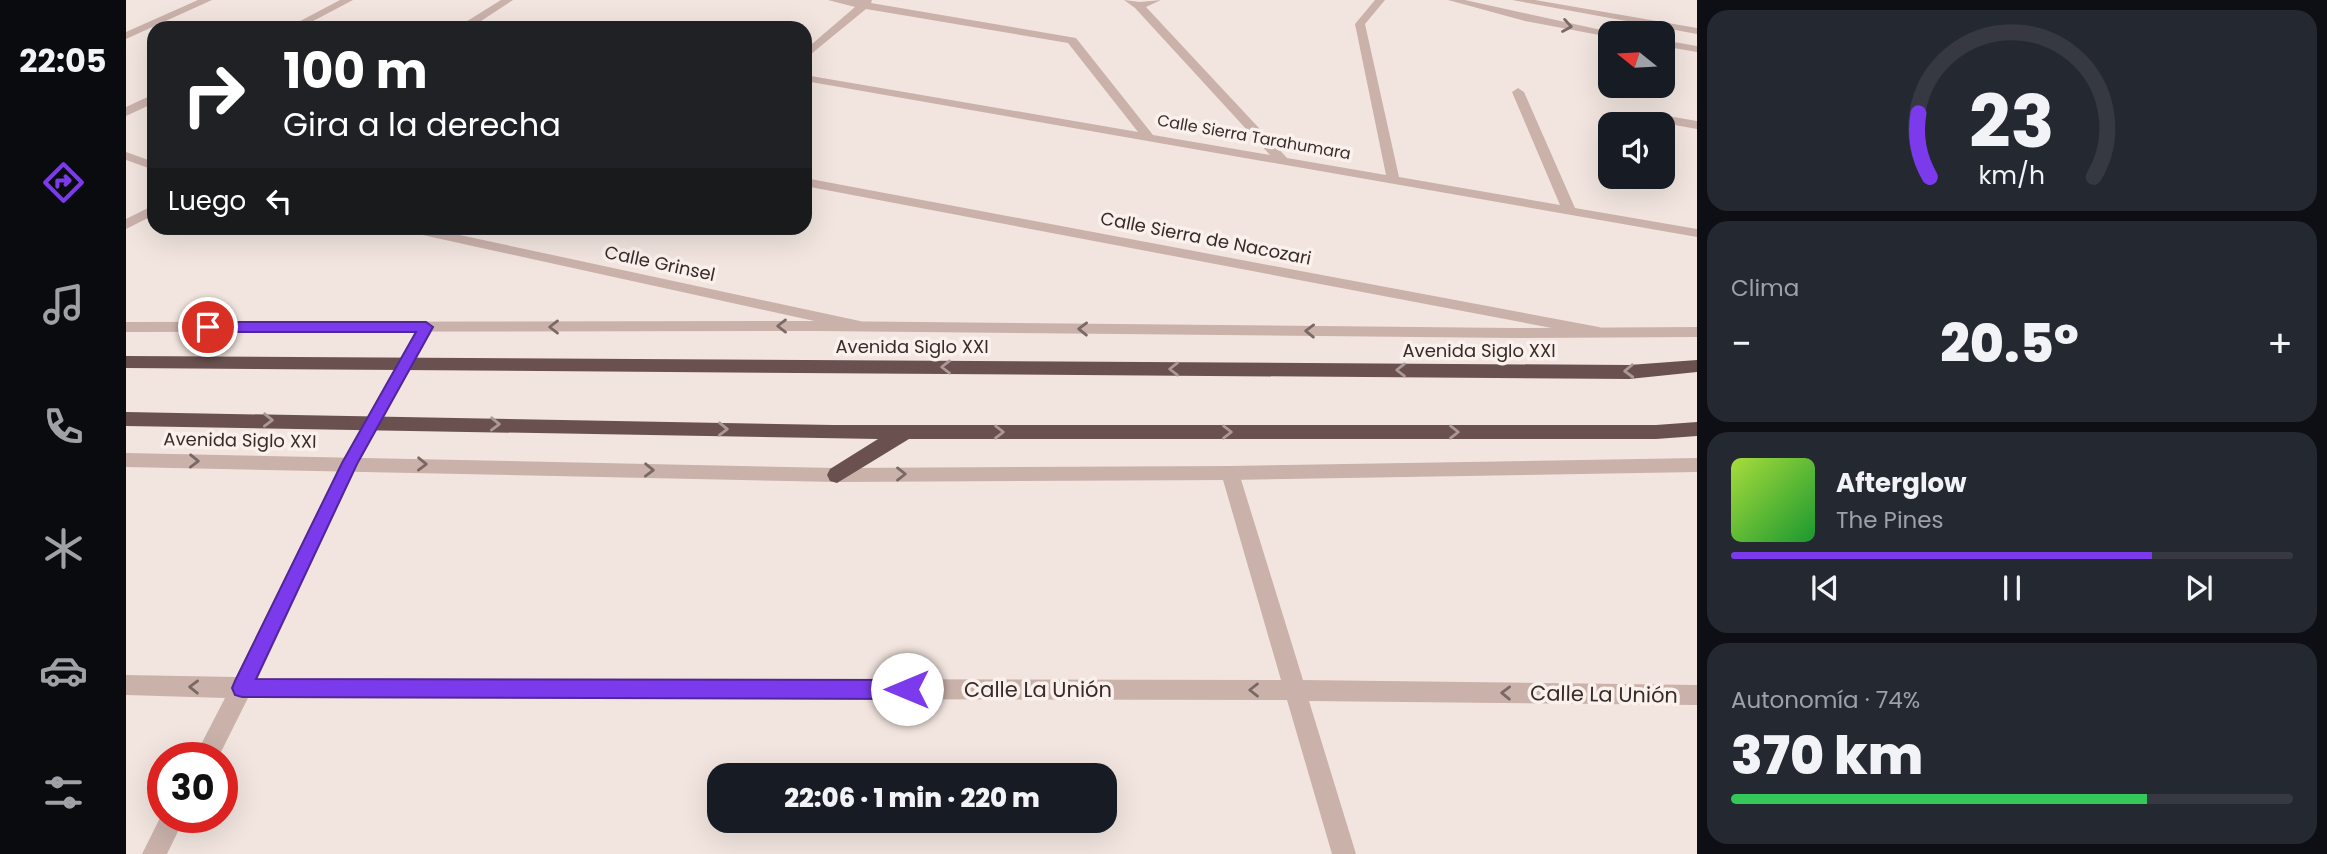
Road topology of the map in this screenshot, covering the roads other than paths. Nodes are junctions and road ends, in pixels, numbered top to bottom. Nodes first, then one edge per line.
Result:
1 (207, 0) edge
2 (348, 0) edge
3 (508, 0) edge
4 (833, 0) edge
5 (1156, 0) edge
6 (1380, 0) edge
7 (1453, 0) edge
8 (1515, 0) edge
9 (865, 3) edge
10 (1134, 3) edge
11 (1525, 18) junction
12 (160, 21) edge
13 (306, 21) edge
14 (473, 21) edge
15 (147, 27) edge
16 (1697, 31) edge
17 (1598, 32) edge
18 (126, 36) edge
19 (1675, 45) edge
20 (1697, 49) edge
21 (812, 50) edge
22 (812, 79) edge
23 (1518, 92) dead end
24 (147, 102) edge
25 (126, 112) edge
26 (1675, 121) edge
27 (1697, 125) edge
28 (1148, 137) junction
29 (126, 156) edge
30 (1282, 160) junction
31 (147, 164) edge
32 (1393, 179) junction
33 (812, 183) edge
34 (1569, 210) junction
35 (147, 213) edge
36 (126, 225) edge
37 (1697, 233) edge
38 (441, 235) edge
39 (126, 327) edge
40 (426, 327) junction
41 (863, 327) junction
42 (1697, 331) edge
43 (1599, 332) junction
44 (126, 362) edge
45 (406, 363) junction
46 (1697, 366) edge
47 (126, 419) edge
48 (374, 421) junction
49 (1697, 429) edge
50 (906, 432) junction
51 (126, 460) edge
52 (350, 463) junction
53 (1697, 465) edge
54 (1230, 473) junction
55 (837, 475) junction
56 (126, 685) edge
57 (242, 688) junction
58 (1296, 690) junction
59 (1697, 695) edge
60 (213, 742) edge
61 (164, 833) edge
62 (153, 854) edge
63 (1344, 854) edge

1 - 12 street
2 - 13 street
3 - 14 street
4 - 9 street
5 - 10 street
6 - 32 street
7 - 11 street
8 - 11 street
8 - 16 street
9 - 21 street
9 - 28 street
10 - 30 street
11 -> 17 street
15 - 18 street
19 - 20 street
22 - 28 street, Calle Sierra Tarahumara
23 - 34 street
24 - 25 street
26 - 27 street
28 - 30 street, Calle Sierra Tarahumara
29 - 31 street
30 - 32 street, Calle Sierra Tarahumara
32 - 34 street, Calle Sierra Tarahumara
33 - 43 street, Calle Sierra de Nacozari
34 - 37 street, Calle Sierra Tarahumara
35 - 36 street
38 - 41 street, Calle Grinsel
39 - 40 street, Avenida Siglo XXI
41 -> 40 street, Avenida Siglo XXI
40 - 45 street
43 -> 41 street, Avenida Siglo XXI
42 - 43 street, Avenida Siglo XXI
44 - 45 highway, Avenida Siglo XXI
46 -> 45 highway, Avenida Siglo XXI
45 - 48 street
47 -> 48 highway, Avenida Siglo XXI
48 -> 50 highway, Avenida Siglo XXI
48 - 52 street
50 -> 49 highway, Avenida Siglo XXI
50 - 55 highway
51 -> 52 street, Avenida Siglo XXI
52 -> 55 street, Avenida Siglo XXI
52 - 57 street
53 - 54 street, Avenida Siglo XXI
55 -> 54 street, Avenida Siglo XXI
54 - 58 street
57 -> 56 street, Calle La Unión
58 -> 57 street, Calle La Unión
57 - 60 street
59 -> 58 street, Calle La Unión
58 - 63 street
61 - 62 street

